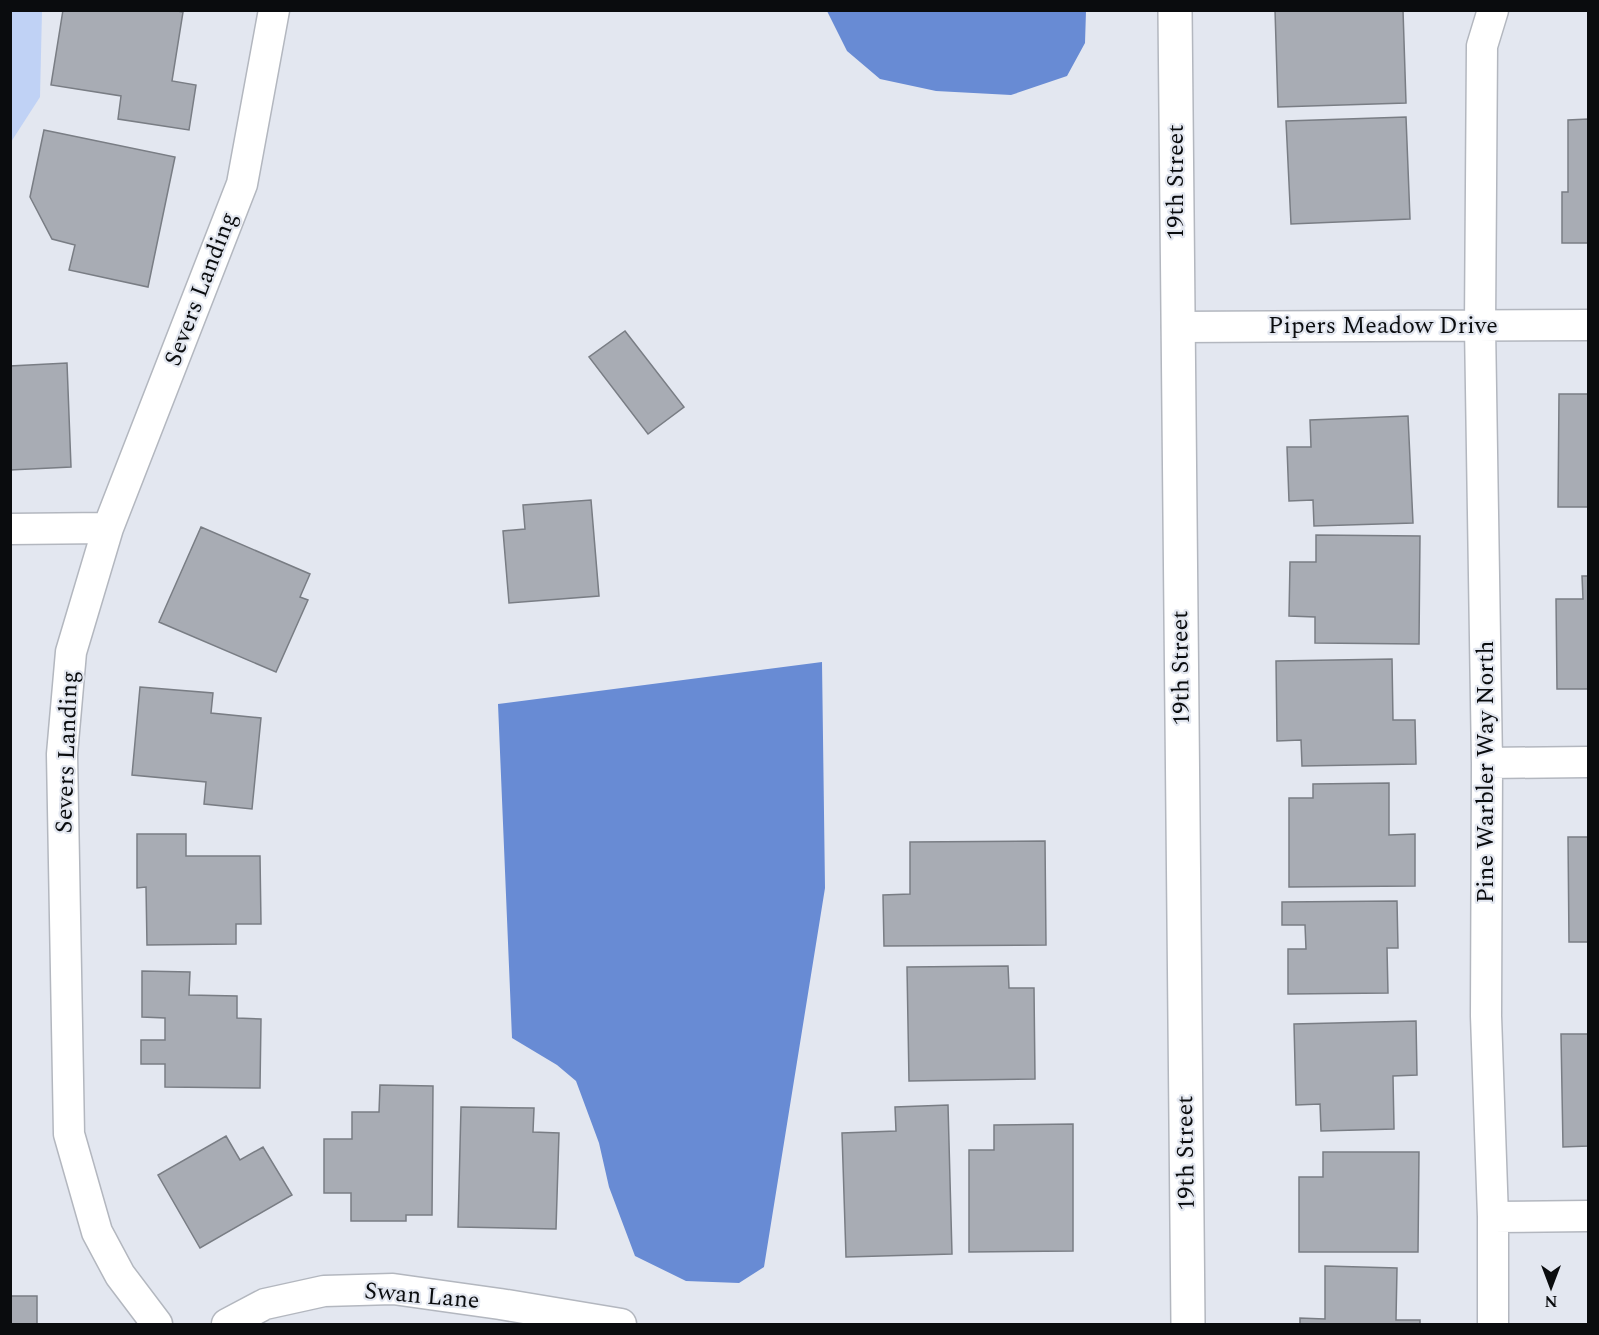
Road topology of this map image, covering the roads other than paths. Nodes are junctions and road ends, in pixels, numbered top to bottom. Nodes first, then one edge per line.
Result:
1 (274, 10) edge
2 (1175, 10) edge
3 (1493, 10) edge
4 (1588, 325) edge
5 (1480, 326) junction
6 (1177, 327) junction
7 (108, 528) junction
8 (10, 529) edge
9 (1588, 762) edge
10 (1487, 763) junction
11 (1588, 1216) edge
12 (1493, 1217) junction
13 (157, 1324) edge
14 (227, 1324) edge
15 (621, 1324) edge
16 (1188, 1324) edge
17 (1493, 1324) edge

1 - 7 street, Severs Landing
2 - 6 street, 19th Street
3 - 5 street, Pine Warbler Way North
4 - 5 street, Pipers Meadow Drive
5 - 6 street, Pipers Meadow Drive
5 - 10 street, Pine Warbler Way North
6 - 16 street, 19th Street
7 - 8 street
7 - 13 street, Severs Landing
9 - 10 street
10 - 12 street, Pine Warbler Way North
11 - 12 street
12 - 17 street, Pine Warbler Way North
14 - 15 street, Swan Lane

